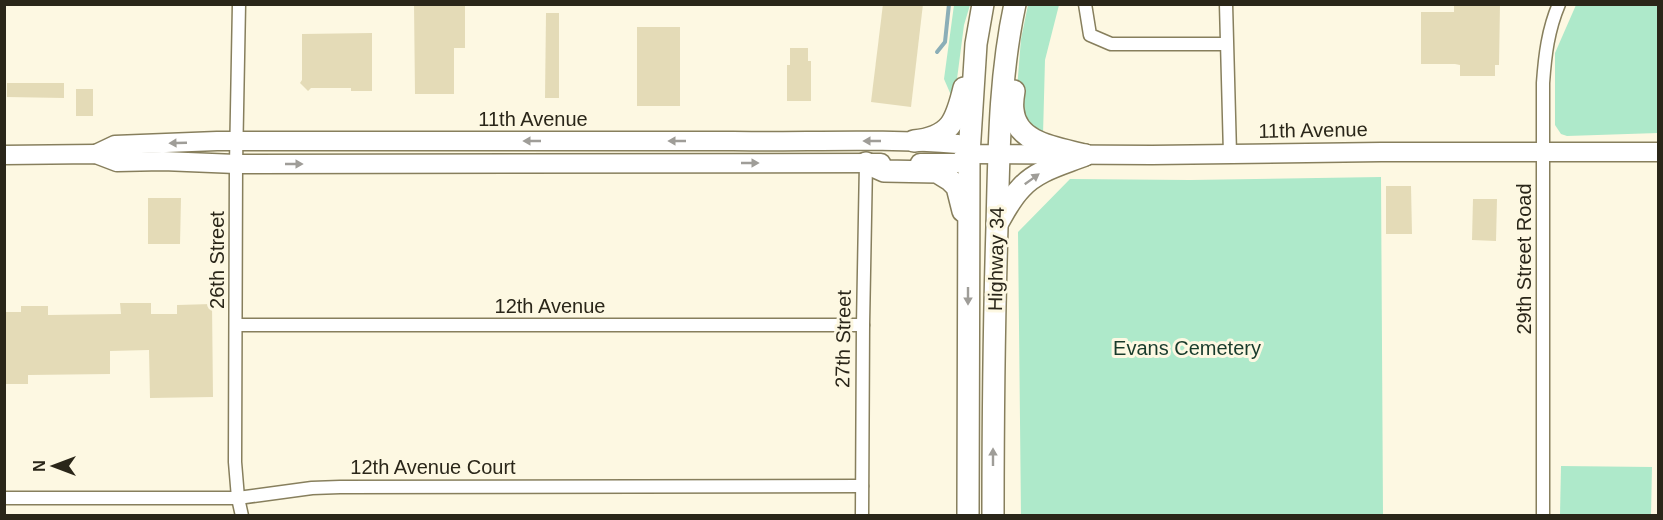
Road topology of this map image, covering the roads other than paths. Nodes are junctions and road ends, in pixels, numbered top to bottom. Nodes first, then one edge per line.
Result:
1 (239, 4) edge
2 (983, 4) edge
3 (1017, 4) edge
4 (1085, 4) edge
5 (1226, 4) edge
6 (1559, 4) edge
7 (976, 44) junction
8 (1226, 44) junction
9 (237, 141) junction
10 (914, 141) junction
11 (1544, 152) junction
12 (1659, 152) edge
13 (969, 153) junction
14 (96, 154) junction
15 (999, 154) junction
16 (1230, 154) junction
17 (4, 155) edge
18 (1084, 155) junction
19 (866, 163) junction
20 (236, 164) junction
21 (997, 225) junction
22 (968, 237) junction
23 (237, 325) junction
24 (862, 325) junction
25 (862, 486) junction
26 (4, 498) edge
27 (238, 498) junction
28 (242, 516) edge
29 (862, 516) edge
30 (968, 516) edge
31 (993, 516) edge
32 (1543, 516) edge

1 - 9 street, 26th Street
2 - 7 highway, Highway 34
3 - 15 highway, Highway 34
3 - 18 highway
4 - 8 street
5 - 8 street
6 - 11 street, 29th Street Road
7 - 10 highway
7 - 13 highway, Highway 34
8 - 16 street
10 -> 9 main road, 11th Avenue
9 -> 14 main road, 11th Avenue
9 - 20 street, 26th Street
10 - 13 main road, 11th Avenue
11 - 12 main road, 11th Avenue
11 - 16 main road, 11th Avenue
11 - 32 street, 29th Street Road
13 - 15 main road, 11th Avenue
13 - 19 main road, 11th Avenue
13 - 22 highway, Highway 34
14 - 17 main road, 11th Avenue
14 - 20 main road, 11th Avenue
15 - 18 main road, 11th Avenue
15 - 21 highway, Highway 34
16 - 18 main road, 11th Avenue
21 -> 18 highway
20 -> 19 main road, 11th Avenue
19 - 22 highway
19 - 24 street, 27th Street
20 - 23 street, 26th Street
31 -> 21 highway, Highway 34
22 -> 30 highway, Highway 34
23 - 24 street, 12th Avenue
23 - 27 street, 26th Street
24 - 25 street, 27th Street
25 - 27 street, 12th Avenue Court
25 - 29 street, 27th Street
26 - 27 street, 12th Avenue Court
27 - 28 street, 26th Street

